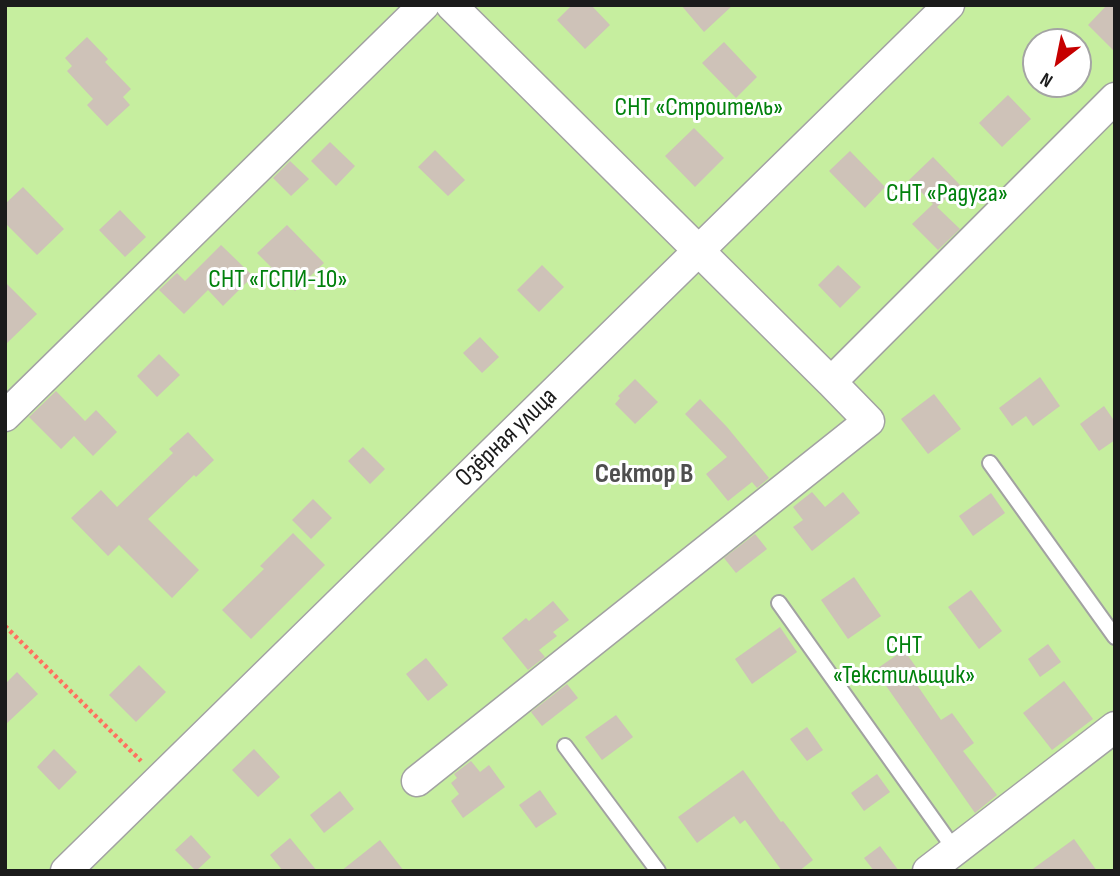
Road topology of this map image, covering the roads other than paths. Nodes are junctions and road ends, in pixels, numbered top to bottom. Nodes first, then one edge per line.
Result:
1 (424, 5) edge
2 (451, 5) edge
3 (949, 5) edge
4 (1115, 98) edge
5 (698, 251) junction
6 (831, 382) junction
7 (5, 416) edge
8 (990, 463) dead end
9 (779, 603) dead end
10 (1115, 637) edge
11 (1115, 727) edge
12 (565, 747) dead end
13 (417, 782) dead end
14 (955, 850) junction
15 (66, 871) edge
16 (658, 871) edge
17 (928, 871) edge

1 - 7 street
2 - 5 street
3 - 5 street, Озёрная улица
4 - 6 street
5 - 6 street
5 - 15 street, Озёрная улица
6 - 13 street
8 - 10 lane
9 - 14 lane
11 - 14 street
12 - 16 lane
14 - 17 street

